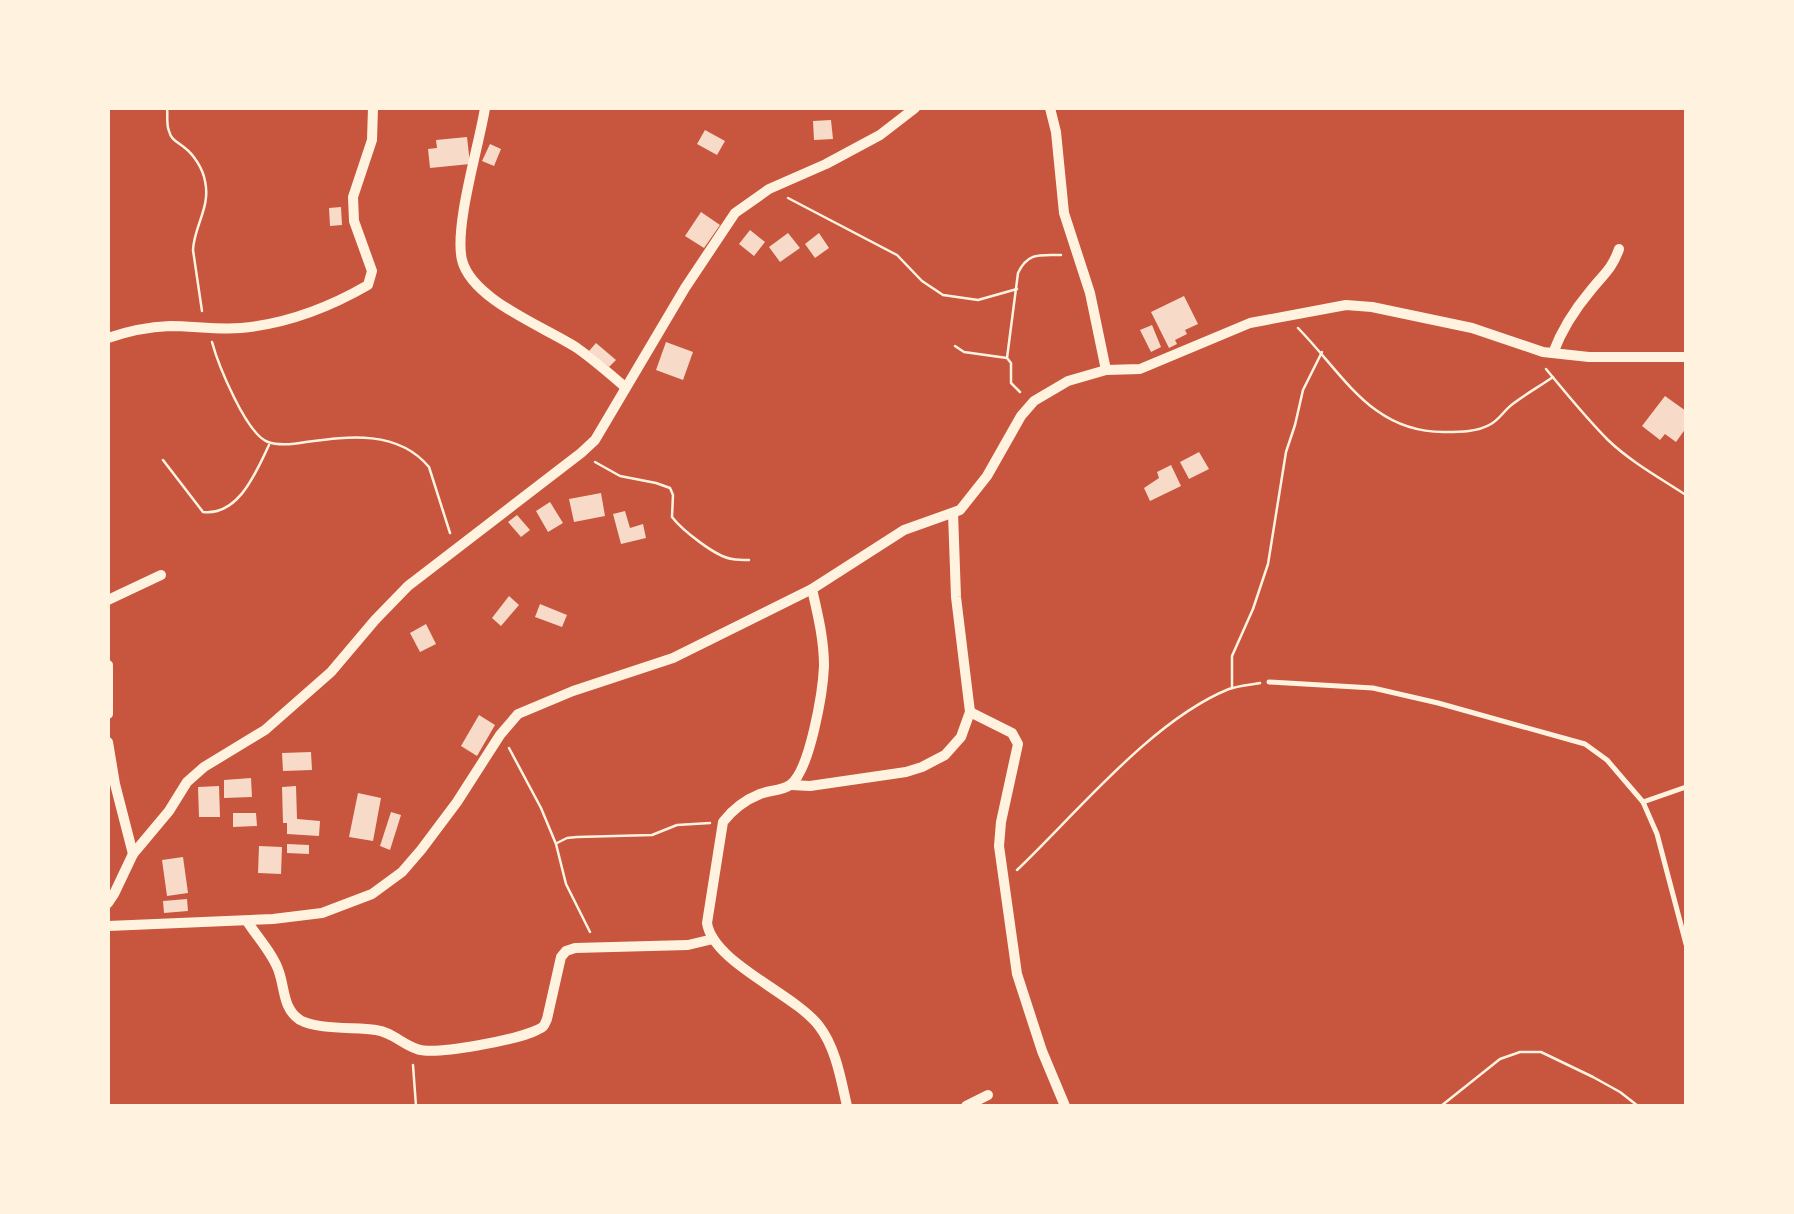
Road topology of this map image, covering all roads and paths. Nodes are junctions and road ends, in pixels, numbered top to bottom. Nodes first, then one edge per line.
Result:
1 (167, 108) edge
2 (373, 108) edge
3 (485, 108) edge
4 (915, 108) edge
5 (1050, 108) edge
6 (769, 190) junction
7 (1619, 250) dead end
8 (1078, 256) junction
9 (1017, 289) junction
10 (1286, 316) junction
11 (208, 328) junction
12 (108, 338) edge
13 (955, 346) dead end
14 (1529, 348) junction
15 (1322, 352) junction
16 (1552, 353) junction
17 (1686, 357) edge
18 (1007, 358) junction
19 (1106, 370) junction
20 (1553, 377) junction
21 (626, 387) junction
22 (1034, 400) junction
23 (270, 443) junction
24 (581, 453) junction
25 (162, 460) dead end
26 (1686, 494) edge
27 (953, 514) junction
28 (456, 549) junction
29 (749, 560) dead end
30 (162, 575) dead end
31 (812, 589) junction
32 (108, 600) edge
33 (108, 665) edge
34 (1269, 682) joint
35 (1232, 688) junction
36 (970, 712) junction
37 (108, 714) edge
38 (500, 735) junction
39 (108, 742) edge
40 (791, 784) junction
41 (111, 785) edge
42 (1686, 787) edge
43 (1643, 802) junction
44 (723, 822) junction
45 (556, 844) junction
46 (133, 854) junction
47 (1004, 882) junction
48 (108, 903) edge
49 (247, 921) junction
50 (108, 926) edge
51 (713, 940) junction
52 (1686, 944) edge
53 (602, 946) junction
54 (417, 1050) junction
55 (988, 1095) dead end
56 (416, 1106) edge
57 (847, 1106) edge
58 (966, 1106) edge
59 (1064, 1106) edge
60 (1441, 1106) edge
61 (1638, 1106) edge

1 - 11 path
2 - 11 street
3 - 21 street
4 - 6 street
5 - 8 street
6 - 9 path
6 - 21 street
7 - 16 street
8 - 9 path
8 - 19 street
9 - 18 path
10 - 14 street
10 - 15 path
10 - 19 street
11 - 12 street
11 - 23 path
13 - 18 path
14 - 16 street
14 - 20 path
15 - 20 path
15 - 35 path
16 - 17 street
18 - 22 path
19 - 22 street
20 - 26 path
21 - 24 street
22 - 27 street
23 - 25 path
23 - 28 path
24 - 28 street
24 - 29 path
27 - 31 street
27 - 36 street
28 - 46 street
30 - 32 street
31 - 38 street
31 - 40 street
33 - 37 street
34 - 35 path
34 - 43 lane
35 - 47 path
36 - 40 street
36 - 47 street
38 - 45 path
38 - 49 street
39 - 41 street
40 - 44 street
41 - 46 street
42 - 43 lane
43 - 52 lane
44 - 45 path
44 - 51 street
45 - 53 path
46 - 48 street
47 - 59 street
49 - 50 street
49 - 54 street
51 - 53 street
51 - 57 street
53 - 54 street
54 - 56 path
55 - 58 street
60 - 61 path

